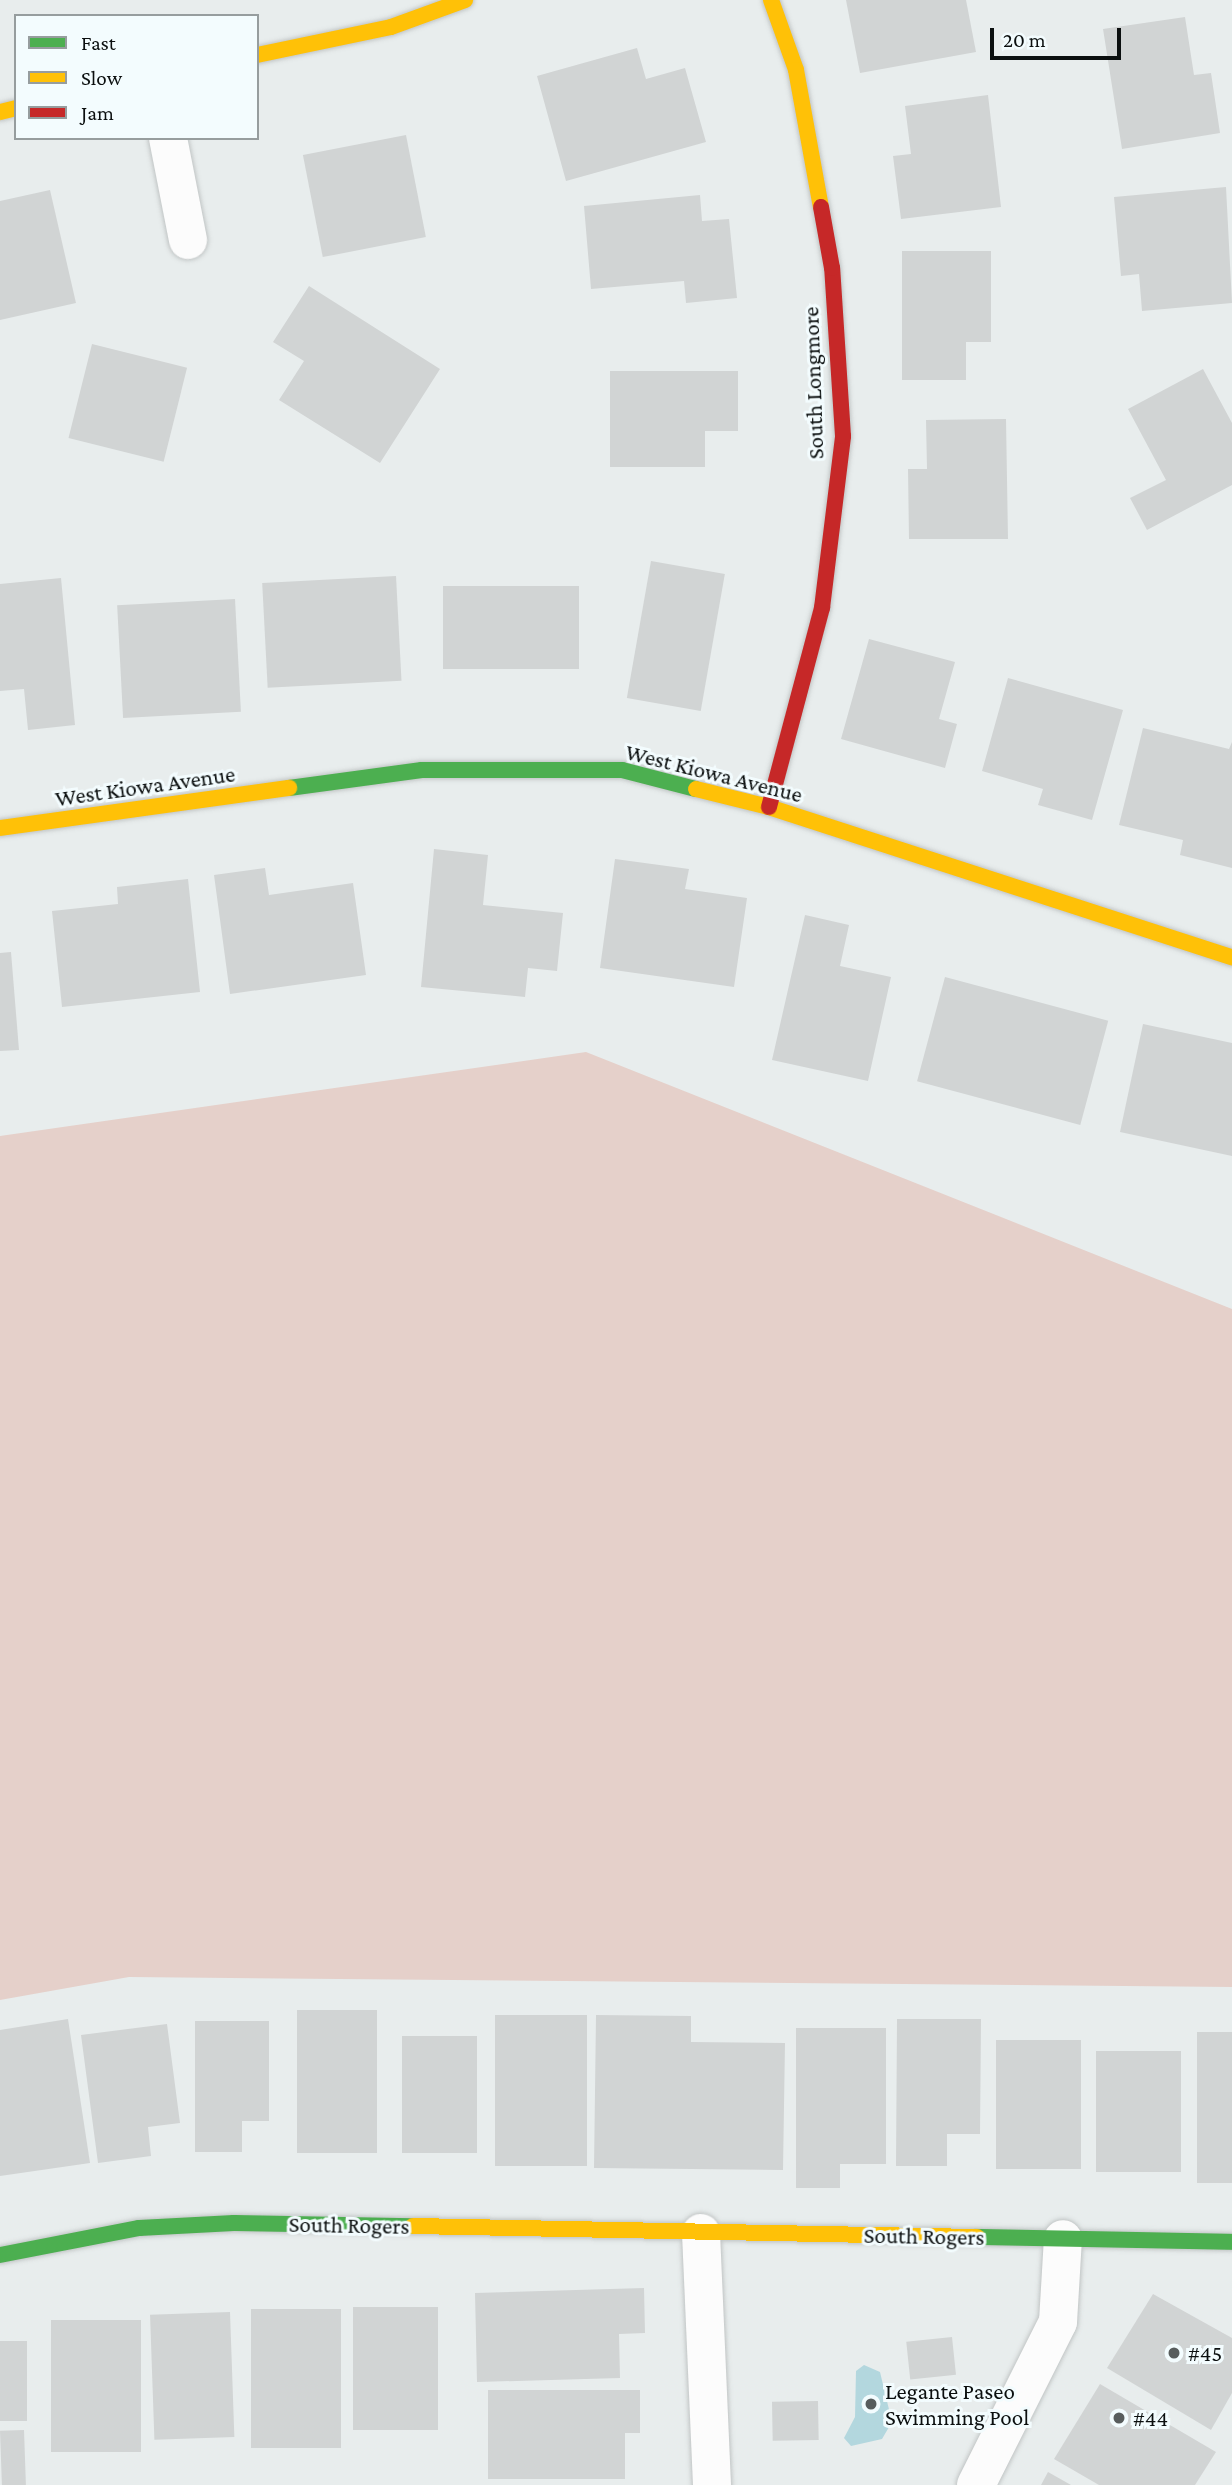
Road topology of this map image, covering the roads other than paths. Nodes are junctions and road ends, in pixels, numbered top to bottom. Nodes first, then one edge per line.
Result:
1 (466, 0) edge
2 (771, 0) edge
3 (259, 55) edge
4 (168, 140) edge
5 (188, 240) dead end
6 (769, 807) junction
7 (0, 828) edge
8 (1232, 957) edge
9 (701, 2233) junction
10 (1063, 2239) junction
11 (1232, 2242) edge
12 (0, 2255) edge
13 (712, 2485) edge
14 (976, 2485) edge

1 - 3 street
2 - 6 street, South Longmore
4 - 5 street
6 - 7 street, West Kiowa Avenue
6 - 8 street, West Kiowa Avenue
9 - 10 street, South Rogers
9 - 12 street, South Rogers
9 - 13 street
10 - 11 street, South Rogers
10 - 14 street

